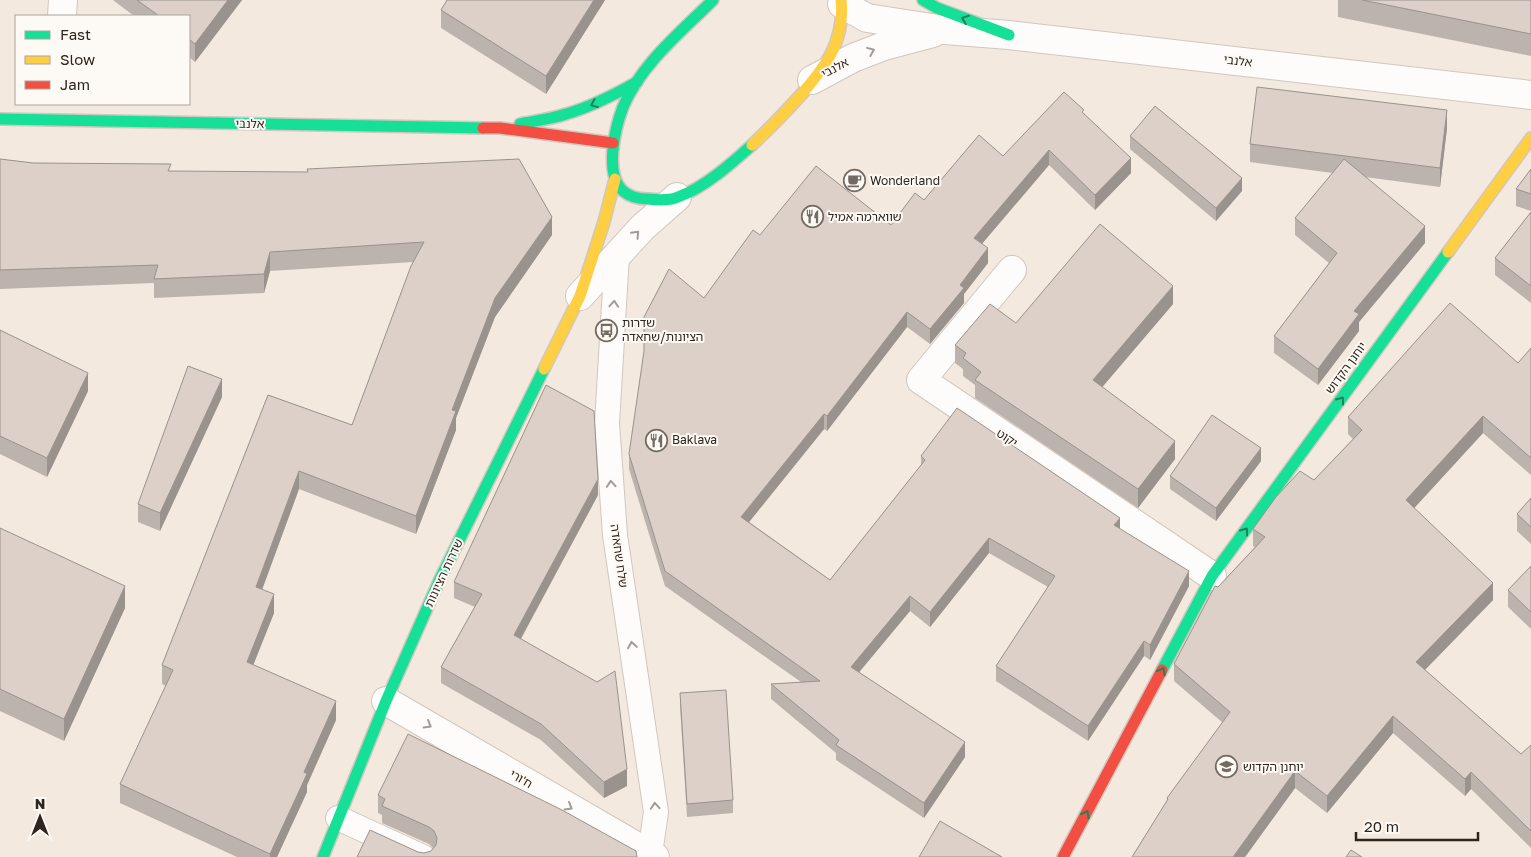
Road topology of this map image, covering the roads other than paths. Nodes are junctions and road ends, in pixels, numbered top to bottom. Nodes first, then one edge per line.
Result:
1 (62, 0) edge
2 (713, 0) edge
3 (924, 0) edge
4 (841, 2) edge
5 (62, 15) edge
6 (945, 30) junction
7 (1009, 35) junction
8 (812, 80) junction
9 (638, 82) junction
10 (1531, 95) edge
11 (56, 112) edge
12 (0, 119) edge
13 (500, 128) junction
14 (1531, 138) edge
15 (613, 143) junction
16 (615, 178) junction
17 (677, 198) junction
18 (617, 255) junction
19 (1012, 270) dead end
20 (580, 296) junction
21 (1212, 576) junction
22 (386, 701) junction
23 (338, 818) junction
24 (652, 855) edge
25 (322, 857) edge
26 (423, 857) edge
27 (1063, 857) edge

1 - 5 street
2 - 9 street
7 -> 3 street
4 - 6 street, אלנבי
4 - 8 street
6 - 7 street, אלנבי
8 -> 6 street, אלנבי
7 - 10 street, אלנבי
8 - 17 street
9 -> 13 street, אלנבי
9 - 15 street, שדרות הציונות
11 - 12 street, אלנבי
11 - 13 street, אלנבי
13 - 15 street, אלנבי
21 -> 14 street, יוחנן הקדוש
15 - 16 street, שדרות הציונות
16 - 17 street
16 - 20 street, שדרות הציונות
18 -> 17 street, שדרות הציונות
18 - 20 street, שדרות הציונות
24 -> 18 lane, שלח שחאדה
19 - 21 street, יקוט
20 - 22 street, שדרות הציונות
27 -> 21 street, יוחנן הקדוש
22 - 23 street, שדרות הציונות
22 -> 24 street, ח'ורי
23 - 25 street, שדרות הציונות
23 - 26 lane

